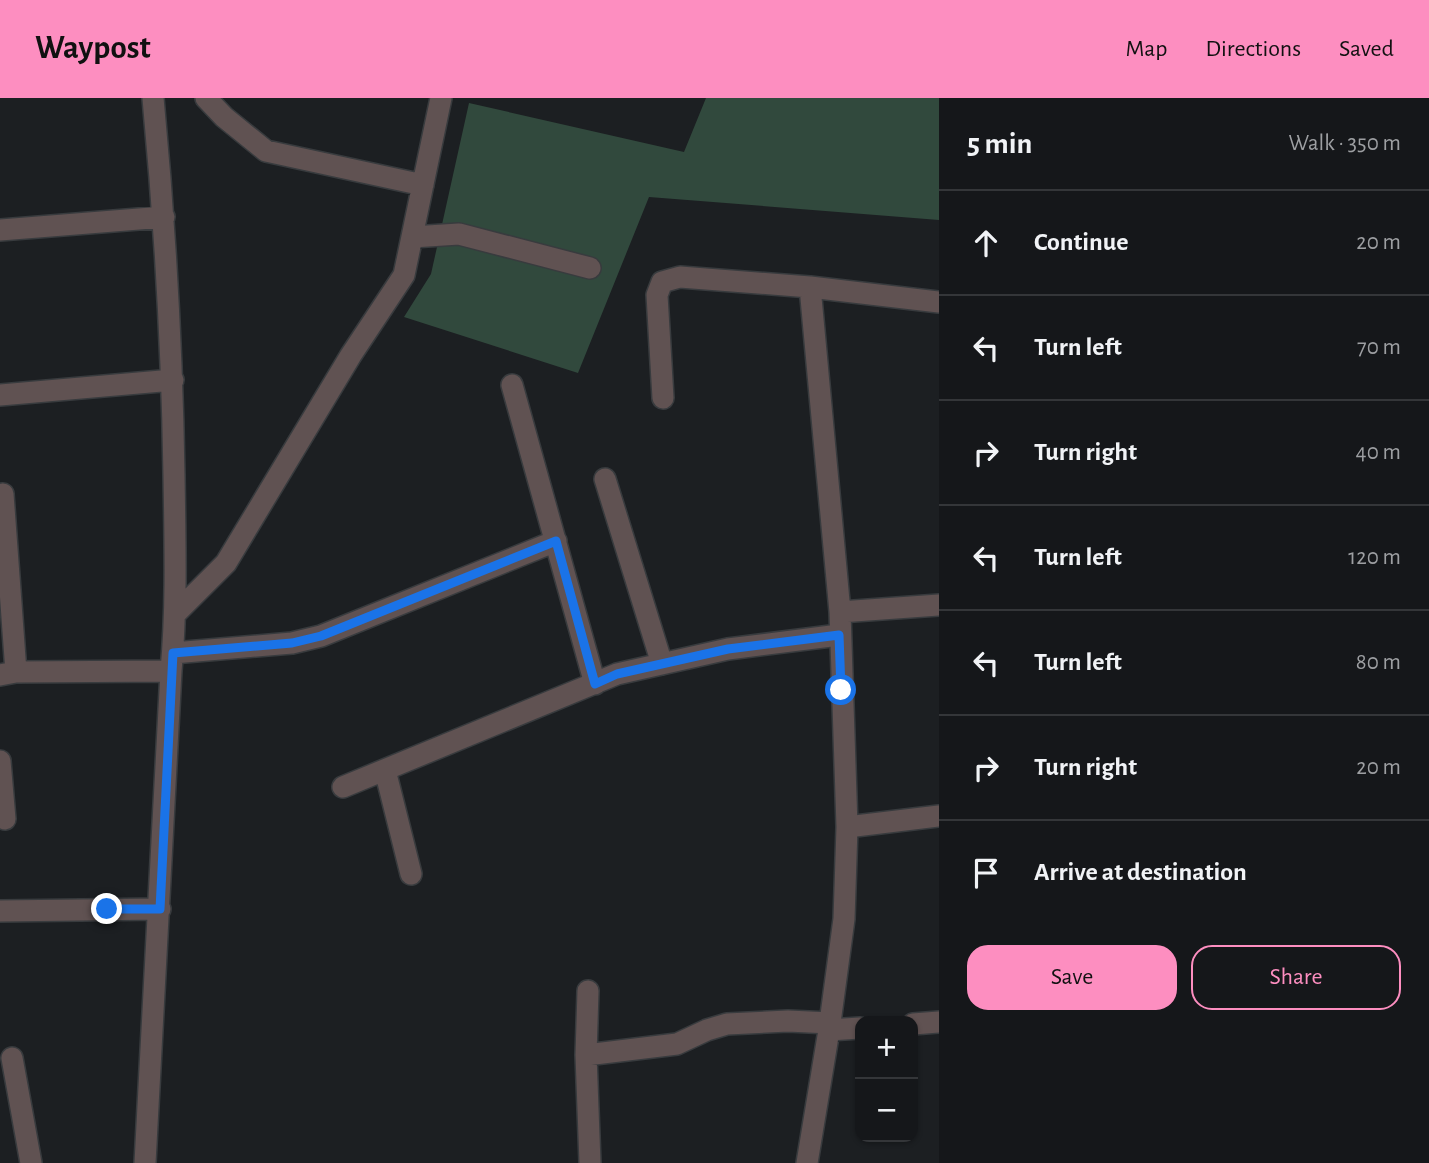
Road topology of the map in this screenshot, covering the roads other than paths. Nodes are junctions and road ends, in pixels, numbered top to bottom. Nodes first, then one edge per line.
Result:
1 (153, 98) edge
2 (206, 98) edge
3 (441, 98) edge
4 (423, 185) junction
5 (164, 217) junction
6 (0, 230) edge
7 (412, 237) junction
8 (590, 268) dead end
9 (810, 287) junction
10 (939, 302) edge
11 (173, 380) junction
12 (512, 385) dead end
13 (0, 395) edge
14 (663, 398) dead end
15 (605, 479) dead end
16 (3, 494) dead end
17 (556, 541) junction
18 (939, 605) edge
19 (840, 612) junction
20 (176, 613) junction
21 (839, 635) junction
22 (172, 662) junction
23 (662, 664) junction
24 (8, 673) edge
25 (595, 684) junction
26 (0, 761) edge
27 (385, 770) junction
28 (343, 787) dead end
29 (939, 816) edge
30 (5, 819) dead end
31 (847, 827) junction
32 (411, 874) dead end
33 (160, 909) junction
34 (0, 911) edge
35 (587, 991) dead end
36 (939, 1022) edge
37 (918, 1024) edge
38 (829, 1026) junction
39 (855, 1028) edge
40 (586, 1055) junction
41 (12, 1058) dead end
42 (31, 1163) edge
43 (145, 1163) edge
44 (590, 1163) edge
45 (807, 1163) edge

1 - 5 street
2 - 4 street
3 - 4 street
4 - 7 street
5 - 6 street
5 - 11 street
7 - 8 street
7 - 20 street
9 - 10 street
9 - 14 street
9 - 19 street
11 - 13 street
11 - 20 street
12 - 17 street
15 - 23 street
16 - 24 street
17 - 22 street
17 - 25 street
18 - 19 street
19 - 21 street
20 - 22 street
21 - 23 street
21 - 31 street
22 - 24 street
22 - 33 street
23 - 25 street
25 - 27 street
26 - 30 street
27 - 28 street
27 - 32 street
29 - 31 street
31 - 38 street
33 - 34 street
33 - 43 street
35 - 40 street
36 - 37 street
38 - 39 street
38 - 40 street
38 - 45 street
40 - 44 street
41 - 42 street

